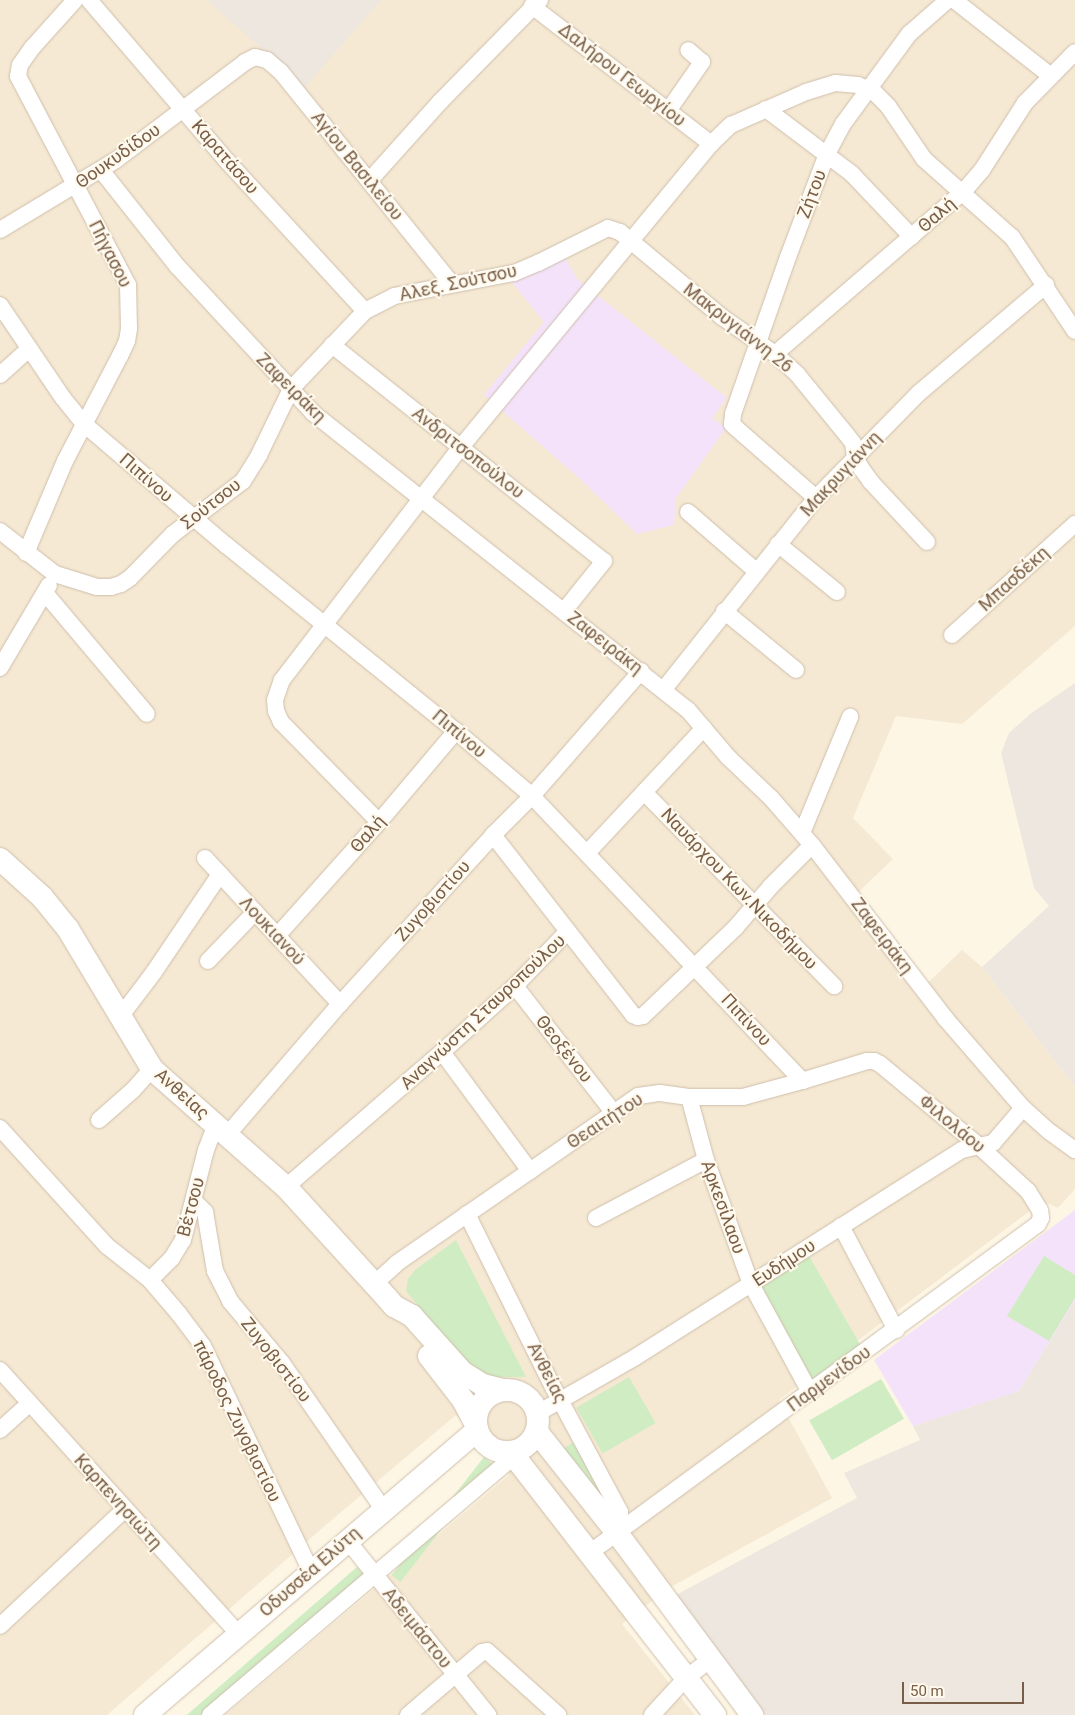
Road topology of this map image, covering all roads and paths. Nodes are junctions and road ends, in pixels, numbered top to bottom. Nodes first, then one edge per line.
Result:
1 (75, 0) edge
2 (89, 0) edge
3 (948, 0) edge
4 (954, 0) edge
5 (536, 3) edge
6 (688, 50) dead end
7 (1075, 52) edge
8 (255, 57) joint
9 (1051, 76) junction
10 (868, 89) junction
11 (766, 109) junction
12 (183, 110) junction
13 (668, 111) junction
14 (711, 144) junction
15 (827, 154) junction
16 (101, 170) junction
17 (370, 180) junction
18 (74, 187) junction
19 (964, 192) junction
20 (0, 230) edge
21 (912, 237) junction
22 (630, 241) junction
23 (452, 284) junction
24 (1046, 285) junction
25 (0, 305) edge
26 (365, 311) junction
27 (1075, 331) edge
28 (758, 343) junction
29 (332, 344) junction
30 (29, 349) junction
31 (775, 354) junction
32 (0, 375) edge
33 (291, 389) junction
34 (83, 423) junction
35 (460, 447) junction
36 (855, 457) junction
37 (420, 498) junction
38 (816, 498) junction
39 (688, 512) dead end
40 (193, 518) junction
41 (1075, 524) edge
42 (0, 531) edge
43 (927, 542) dead end
44 (778, 544) junction
45 (26, 553) junction
46 (756, 571) junction
47 (55, 574) junction
48 (837, 592) dead end
49 (45, 593) junction
50 (564, 611) junction
51 (724, 611) junction
52 (323, 625) junction
53 (952, 635) dead end
54 (0, 668) edge
55 (796, 670) dead end
56 (641, 671) junction
57 (664, 689) junction
58 (146, 714) dead end
59 (850, 717) dead end
60 (704, 728) junction
61 (456, 731) junction
62 (644, 792) junction
63 (532, 796) junction
64 (379, 822) junction
65 (493, 835) junction
66 (807, 839) junction
67 (587, 853) junction
68 (205, 858) dead end
69 (0, 859) edge
70 (220, 874) junction
71 (754, 906) junction
72 (255, 912) junction
73 (568, 931) junction
74 (277, 936) junction
75 (208, 961) dead end
76 (696, 966) junction
77 (515, 986) junction
78 (834, 986) dead end
79 (340, 1004) junction
80 (120, 1017) junction
81 (442, 1052) junction
82 (874, 1061) joint
83 (152, 1068) junction
84 (802, 1082) junction
85 (689, 1097) junction
86 (1023, 1108) junction
87 (614, 1112) junction
88 (99, 1120) dead end
89 (0, 1128) edge
90 (222, 1129) junction
91 (979, 1146) junction
92 (1075, 1150) edge
93 (706, 1160) junction
94 (530, 1171) junction
95 (286, 1186) junction
96 (1028, 1191) joint
97 (194, 1201) junction
98 (467, 1214) junction
99 (596, 1218) dead end
100 (841, 1226) junction
101 (150, 1280) junction
102 (374, 1284) junction
103 (752, 1284) junction
104 (394, 1306) junction
105 (896, 1330) junction
106 (0, 1370) edge
107 (503, 1390) junction
108 (810, 1392) junction
109 (561, 1401) junction
110 (30, 1403) junction
111 (537, 1422) junction
112 (477, 1427) junction
113 (0, 1430) edge
114 (513, 1454) junction
115 (383, 1509) junction
116 (124, 1510) junction
117 (617, 1533) junction
118 (347, 1540) junction
119 (588, 1554) junction
120 (311, 1571) junction
121 (376, 1576) junction
122 (0, 1626) edge
123 (238, 1633) junction
124 (710, 1660) junction
125 (455, 1675) junction
126 (686, 1678) junction
127 (154, 1712) edge
128 (210, 1715) edge
129 (408, 1715) edge
130 (488, 1715) edge
131 (558, 1715) edge
132 (652, 1715) edge
133 (716, 1715) edge
134 (752, 1715) edge

1 - 18 street, Πήγασου
2 - 12 street, Καρατάσου
3 - 10 street, Ζήτου
4 - 9 street
5 - 13 street, Δαλήρου Γεωργίου
5 - 17 street
6 - 13 street
7 - 9 street, Θαλή
8 - 12 street, Θουκυδίδου
8 - 17 street, Αγίου Βασιλείου
9 - 19 street, Θαλή
10 - 11 street
10 - 15 street, Ζήτου
10 - 19 street
11 - 14 street
11 - 15 street
12 - 16 street, Θουκυδίδου
12 - 26 street, Καρατάσου
13 - 14 street, Δαλήρου Γεωργίου
14 - 22 street
15 - 21 street
15 - 28 street, Ζήτου
16 - 18 street, Θουκυδίδου
16 - 33 street, Ζαφειράκη
17 - 23 street, Αγίου Βασιλείου
18 - 20 street, Θουκυδίδου
18 - 34 street, Πήγασου
19 - 21 street, Θαλή
19 - 24 street
21 - 31 street, Θαλή
22 - 23 street, Αλεξ. Σούτσου
22 - 28 street, Μακρυγιάννη 26
22 - 35 street
23 - 26 street, Αλεξ. Σούτσου
24 - 27 street
24 - 36 street, Μακρυγιάννη
25 - 30 street, Πιπίνου
26 - 29 street, Σούτσου
28 - 31 street, Μακρυγιάννη 26
28 - 38 street, Ζήτου
29 - 33 street, Σούτσου
29 - 35 street, Ανδριτσοπούλου
30 - 32 street
30 - 34 street, Πιπίνου
31 - 36 street, Μακρυγιάννη 26
33 - 37 street, Ζαφειράκη
33 - 40 street, Σούτσου
34 - 40 street, Πιπίνου
34 - 45 street, Πήγασου
35 - 37 street
35 - 50 street, Ανδριτσοπούλου
36 - 38 street, Μακρυγιάννη
36 - 43 street, Μακρυγιάννη 26
37 - 50 street, Ζαφειράκη
37 - 52 street
38 - 44 street, Μακρυγιάννη
39 - 46 street
40 - 47 street, Σούτσου
40 - 52 street, Πιπίνου
41 - 53 street, Μπασδέκη
42 - 45 street, Σούτσου
44 - 46 street, Μακρυγιάννη
44 - 48 street
45 - 47 street, Σούτσου
46 - 51 street, Μακρυγιάννη
47 - 49 street
49 - 54 street
49 - 58 street
50 - 56 street, Ζαφειράκη
51 - 55 street
51 - 57 street, Μακρυγιάννη
52 - 61 street, Πιπίνου
52 - 64 street
56 - 57 street, Ζαφειράκη
56 - 63 street, Ζυγοβιστίου
57 - 60 street, Ζαφειράκη
59 - 66 street
60 - 62 street
60 - 66 street, Ζαφειράκη
61 - 63 street, Πιπίνου
61 - 64 street, Θαλή
62 - 67 street
62 - 71 street, Ναυάρχου Κων.Νικοδήμου
63 - 65 street, Ζυγοβιστίου
63 - 67 street, Πιπίνου
64 - 74 street, Θαλή
65 - 73 street
65 - 79 street, Ζυγοβιστίου
66 - 71 street, Αναγνώστη Σταυροπούλου
66 - 86 street, Ζαφειράκη
67 - 76 street, Πιπίνου
68 - 70 street, Λουκιανού
69 - 80 main road, Ανθείας
70 - 72 street, Λουκιανού
70 - 80 street
71 - 76 street, Αναγνώστη Σταυροπούλου
71 - 78 street, Ναυάρχου Κων.Νικοδήμου
72 - 74 street, Λουκιανού
72 - 75 street
73 - 76 street, Αναγνώστη Σταυροπούλου
73 - 77 street, Αναγνώστη Σταυροπούλου
74 - 79 street, Λουκιανού
76 - 84 street, Πιπίνου
77 - 81 street, Αναγνώστη Σταυροπούλου
77 - 87 street, Θεοξένου
79 - 90 street, Ζυγοβιστίου
80 - 83 main road, Ανθείας
81 - 94 street
81 - 95 street, Αναγνώστη Σταυροπούλου
82 - 84 street, Θεαιτήτου
82 - 91 street, Φιλολάου
83 - 88 street
83 - 90 main road, Ανθείας
84 - 85 street, Θεαιτήτου
85 - 87 street, Θεαιτήτου
85 - 93 street, Αρκεσίλαου
86 - 91 street, Ευδήμου
86 - 92 street, Ζαφειράκη
87 - 94 street, Θεαιτήτου
89 - 101 street, πάροδος Ζυγοβιστίου
90 - 95 main road, Ανθείας
90 - 97 street, Βέτσου
91 - 96 street, Φιλολάου
91 - 100 street, Ευδήμου
93 - 99 street
93 - 103 street, Αρκεσίλαου
94 - 98 street, Θεαιτήτου
95 - 102 main road, Ανθείας
96 - 105 street, Παρμενίδου
97 - 101 street, Βέτσου
97 - 115 street, Ζυγοβιστίου
98 - 102 street, Θεαιτήτου
98 - 109 street, Ανθείας
100 - 103 street, Ευδήμου
100 - 105 street
101 - 120 street, πάροδος Ζυγοβιστίου
102 - 104 main road, Ανθείας
103 - 108 street, Αρκεσίλαου
103 - 109 street, Ευδήμου
104 - 107 main road, Ανθείας
104 - 112 main road, Ανθείας
105 - 108 street, Παρμενίδου
106 - 110 street, Καρπενησιώτη
107 - 111 main road
107 - 112 main road
108 - 117 street, Παρμενίδου
109 - 111 street, Ευδήμου
109 - 117 street, Ανθείας
110 - 113 street
110 - 116 street, Καρπενησιώτη
111 - 114 main road
111 - 117 main road
112 - 114 main road
112 - 115 main road, Οδυσσέα Ελύτη
114 - 119 main road
114 - 121 street
115 - 118 main road, Οδυσσέα Ελύτη
116 - 122 street
116 - 123 street, Καρπενησιώτη
117 - 119 street, Παρμενίδου
117 - 124 main road
118 - 120 main road, Οδυσσέα Ελύτη
118 - 121 street, Αδειμάστου
119 - 126 main road
120 - 123 main road, Οδυσσέα Ελύτη
121 - 125 street, Αδειμάστου
121 - 128 street
123 - 127 main road, Οδυσσέα Ελύτη
124 - 126 street
124 - 134 main road
125 - 129 street
125 - 130 street, Αδειμάστου
125 - 131 street
126 - 132 street
126 - 133 main road

